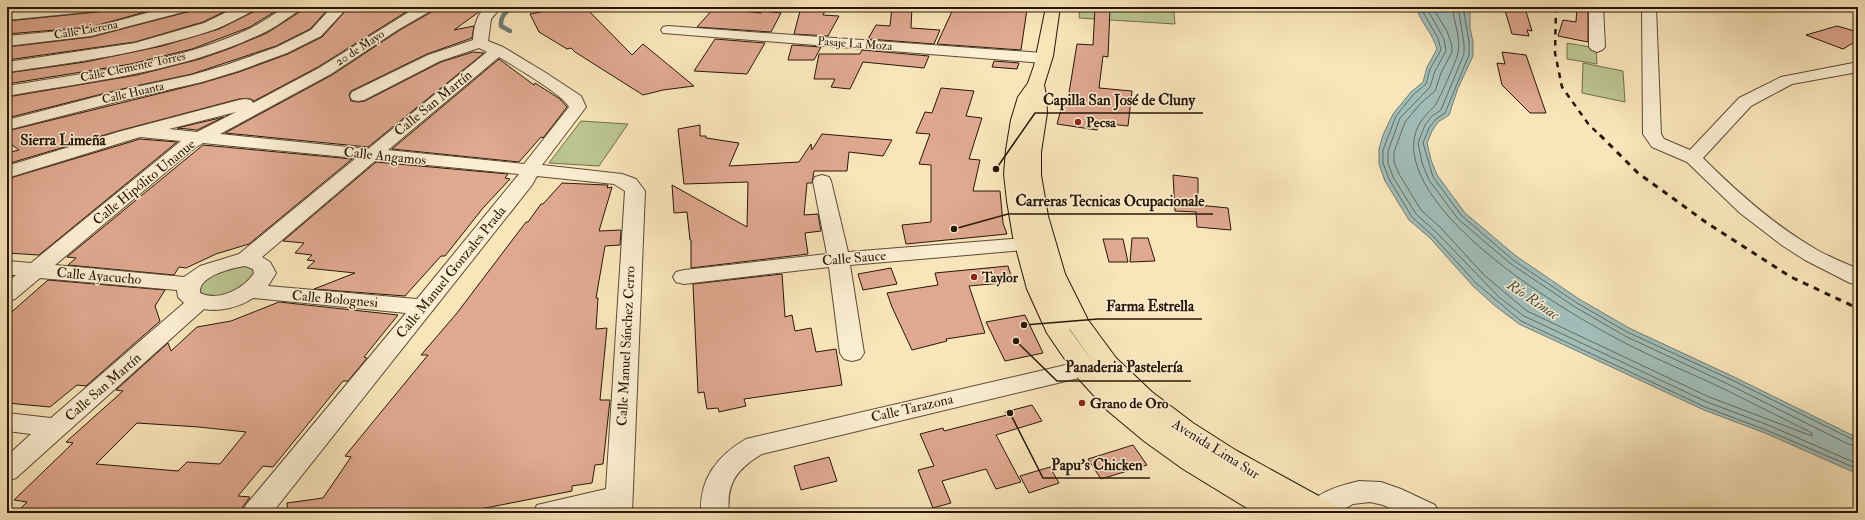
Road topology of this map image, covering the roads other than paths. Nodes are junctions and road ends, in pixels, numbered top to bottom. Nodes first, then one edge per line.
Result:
1 (97, 7) edge
2 (186, 7) edge
3 (249, 7) edge
4 (295, 7) edge
5 (341, 7) edge
6 (427, 7) edge
7 (494, 7) edge
8 (1053, 7) edge
9 (1596, 7) edge
10 (1649, 7) edge
11 (7, 16) edge
12 (668, 30) dead end
13 (7, 41) edge
14 (480, 43) junction
15 (1597, 47) dead end
16 (498, 50) junction
17 (1043, 58) junction
18 (1858, 66) edge
19 (7, 67) edge
20 (1035, 85) junction
21 (293, 89) junction
22 (7, 90) edge
23 (358, 96) dead end
24 (7, 125) edge
25 (141, 132) junction
26 (201, 137) junction
27 (371, 155) junction
28 (1693, 158) junction
29 (530, 170) junction
30 (7, 172) edge
31 (628, 182) joint
32 (822, 182) dead end
33 (1025, 244) junction
34 (839, 258) junction
35 (245, 260) junction
36 (7, 268) edge
37 (35, 270) junction
38 (684, 277) dead end
39 (1858, 278) edge
40 (248, 291) junction
41 (195, 293) junction
42 (7, 294) edge
43 (422, 307) junction
44 (852, 353) dead end
45 (1096, 366) junction
46 (7, 422) edge
47 (55, 428) junction
48 (7, 471) edge
49 (618, 505) edge
50 (1320, 512) edge
51 (256, 513) edge
52 (547, 513) edge
53 (715, 513) edge
54 (1279, 513) edge
55 (1425, 513) edge

1 - 11 street
2 - 13 street, Calle Lierena
3 - 19 street
4 - 22 street, Calle Clemente Torres
5 - 24 street, Calle Huanta
6 - 21 street, 20 de Mayo
7 - 14 street
8 - 17 highway, Avenida Lima Sur
9 - 15 street
10 - 28 street
12 - 17 street, Pasaje La Moza
14 - 16 street
14 - 23 street
16 - 27 street, Calle San Martín
16 - 29 street, Calle Manuel Gonzales Prada
17 - 20 highway, Avenida Lima Sur
18 - 28 street
20 - 33 highway, Avenida Lima Sur
20 - 45 highway, Avenida Lima Sur
21 - 25 street
21 - 26 street, Calle Hipólito Unanue
25 - 26 street, Calle Angamos
25 - 30 street
26 - 27 street, Calle Angamos
26 - 37 street, Calle Hipólito Unanue
27 - 29 street, Calle Angamos
27 - 35 street, Calle San Martín
28 - 39 street
29 - 31 street, Calle Angamos
29 - 43 street, Calle Manuel Gonzales Prada
31 - 49 street, Calle Manuel Sánchez Cerro
32 - 34 street
33 - 34 street, Calle Sauce
33 - 45 highway, Avenida Lima Sur
34 - 38 street, Calle Sauce
34 - 44 street
35 - 40 street
35 - 41 street, Calle San Martín
36 - 37 street, Calle Ayacucho
37 - 41 street, Calle Ayacucho
37 - 42 street, Calle Hipólito Unanue
40 - 41 street, Calle Ayacucho
40 - 43 street, Calle Bolognesi
41 - 47 street, Calle San Martín
43 - 51 street, Calle Manuel Gonzales Prada
45 - 50 highway, Avenida Lima Sur
45 - 53 street, Calle Tarazona
45 - 54 highway, Avenida Lima Sur
46 - 47 street
47 - 48 street, Calle San Martín
49 - 52 street
50 - 55 street

